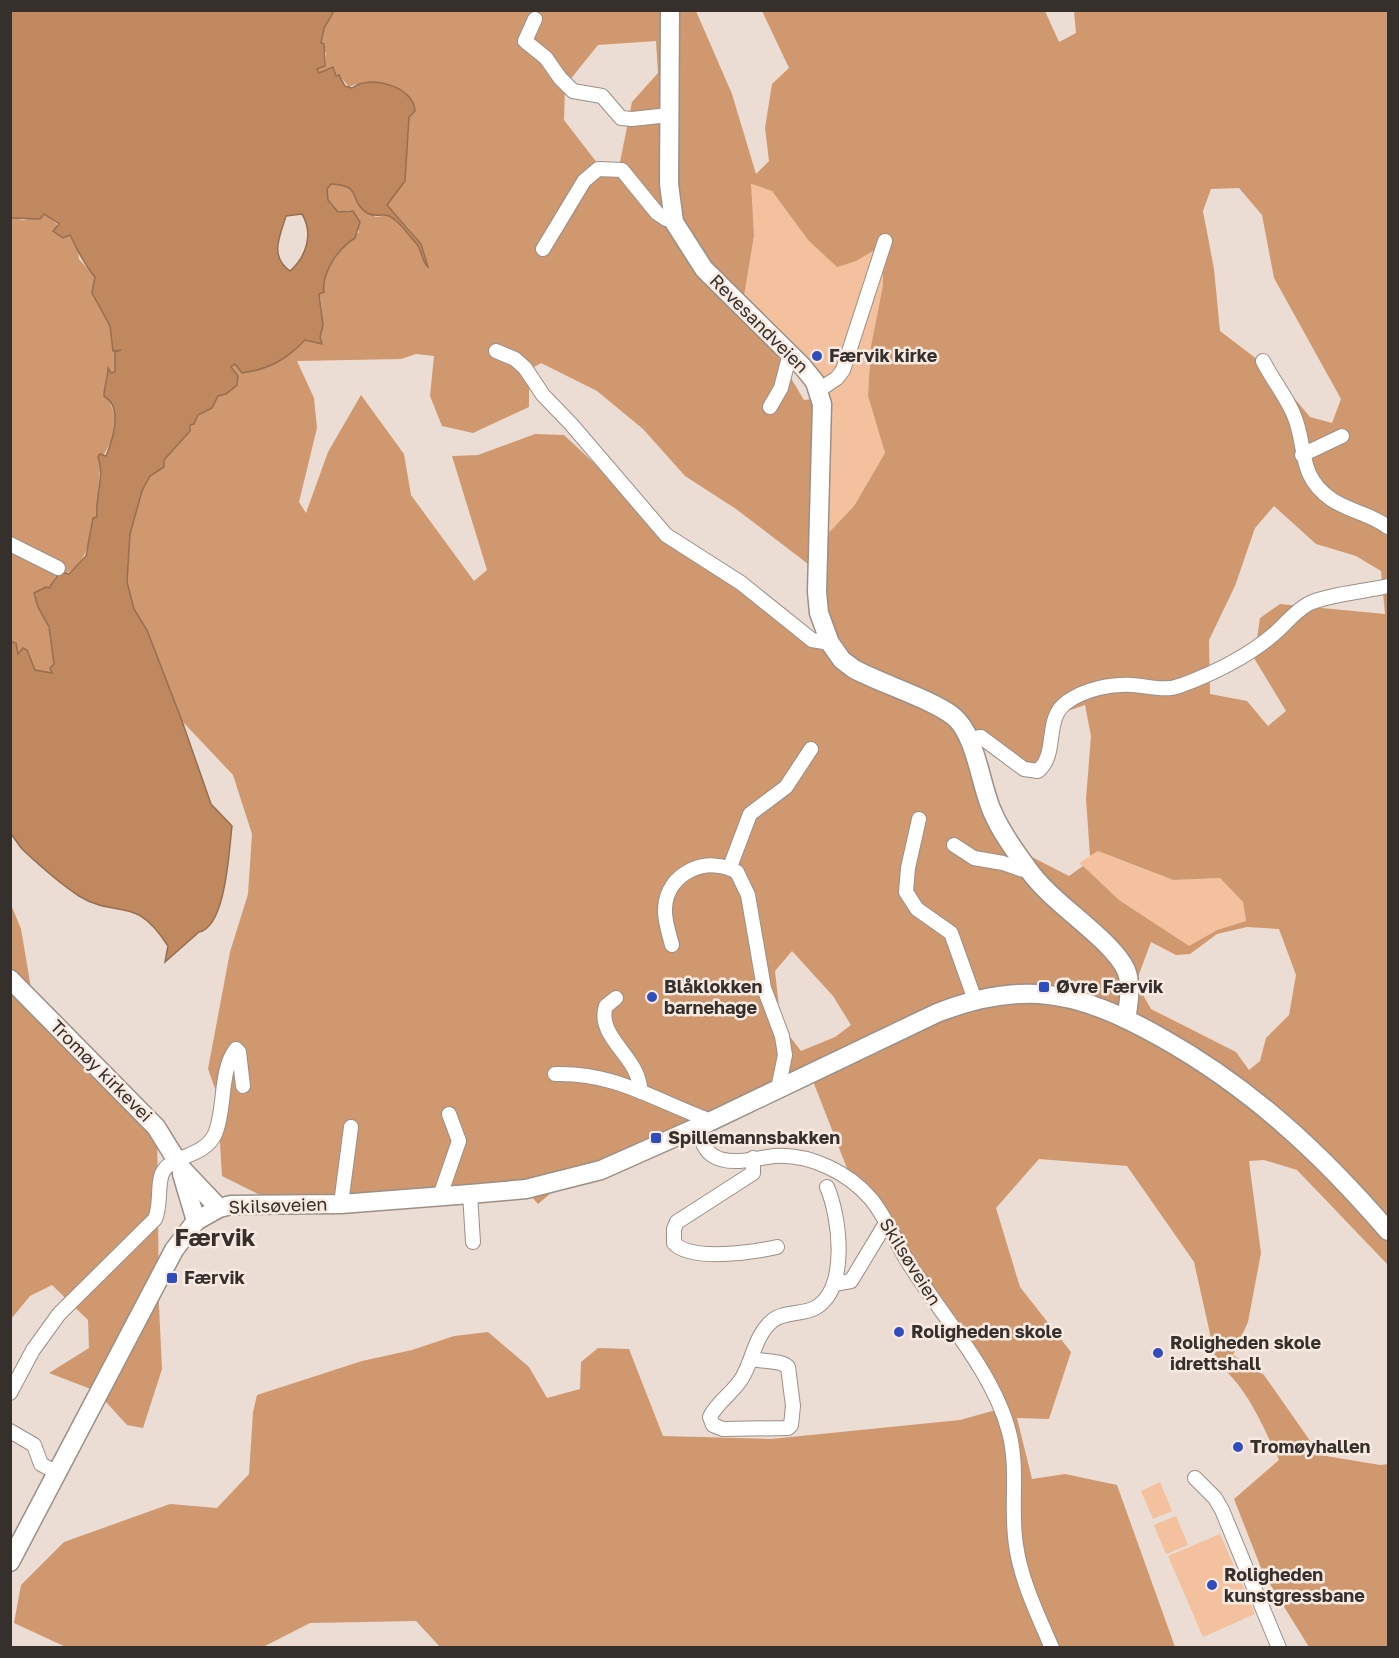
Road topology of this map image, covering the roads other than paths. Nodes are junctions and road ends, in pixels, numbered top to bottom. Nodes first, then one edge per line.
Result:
1 (669, 10) edge
2 (536, 19) dead end
3 (669, 114) junction
4 (673, 217) junction
5 (885, 241) dead end
6 (543, 249) dead end
7 (496, 351) dead end
8 (790, 352) junction
9 (1263, 361) dead end
10 (819, 390) junction
11 (770, 407) dead end
12 (1342, 436) dead end
13 (1302, 455) junction
14 (1389, 527) edge
15 (10, 544) edge
16 (58, 568) dead end
17 (1389, 586) edge
18 (830, 643) junction
19 (969, 739) junction
20 (811, 749) dead end
21 (919, 819) dead end
22 (954, 846) dead end
23 (730, 867) junction
24 (1027, 868) junction
25 (672, 945) dead end
26 (1121, 963) junction
27 (10, 979) edge
28 (616, 998) dead end
29 (975, 1000) junction
30 (1106, 1009) junction
31 (1126, 1019) junction
32 (555, 1074) dead end
33 (243, 1086) dead end
34 (778, 1089) junction
35 (641, 1092) junction
36 (449, 1114) dead end
37 (703, 1125) junction
38 (351, 1127) dead end
39 (753, 1158) junction
40 (180, 1165) junction
41 (827, 1187) dead end
42 (470, 1194) junction
43 (440, 1196) junction
44 (341, 1204) junction
45 (215, 1205) junction
46 (195, 1217) junction
47 (886, 1223) junction
48 (1389, 1231) edge
49 (473, 1242) dead end
50 (777, 1247) dead end
51 (834, 1284) junction
52 (751, 1358) junction
53 (10, 1393) edge
54 (10, 1431) edge
55 (57, 1473) junction
56 (1195, 1478) dead end
57 (10, 1562) edge
58 (1052, 1647) edge
59 (1279, 1647) edge

1 - 3 main road, Revesandveien
2 - 3 street
3 - 4 main road, Revesandveien
4 - 6 street
4 - 8 main road, Revesandveien
5 - 10 street
7 - 18 street, Revesandveien
8 - 10 main road, Revesandveien
8 - 11 street
9 - 13 street
10 - 18 main road, Revesandveien
12 - 13 street
13 - 14 street
15 - 16 street
17 - 19 street
18 - 19 main road, Revesandveien
19 - 24 main road, Revesandveien
20 - 23 street
21 - 29 street
22 - 24 street
23 - 25 street
23 - 34 street
24 - 26 main road, Revesandveien
26 - 30 main road
26 - 31 main road, Revesandveien
27 - 40 main road, Tromøy kirkevei
28 - 35 street
29 - 30 main road, Skilsøveien
29 - 34 main road, Skilsøveien
30 - 31 main road, Skilsøveien
31 - 48 main road, Skilsøveien
32 - 35 street
33 - 40 street
34 - 37 main road, Skilsøveien
35 - 37 street
36 - 43 street
37 - 39 street, Skilsøveien
37 - 42 main road, Skilsøveien
38 - 44 street
39 - 47 street, Skilsøveien
39 - 50 street
40 - 45 main road, Tromøy kirkevei
40 - 46 main road, Tromøy kirkevei
40 - 53 street
41 - 51 street
42 - 43 main road, Skilsøveien
42 - 49 street
43 - 44 main road, Skilsøveien
44 - 45 main road, Skilsøveien
45 - 46 main road, Skilsøveien
46 - 55 main road, Skilsøveien
47 - 51 street
47 - 58 street, Skilsøveien
51 - 52 street
52 - 52 street
54 - 55 street
55 - 57 main road, Skilsøveien
56 - 59 street

